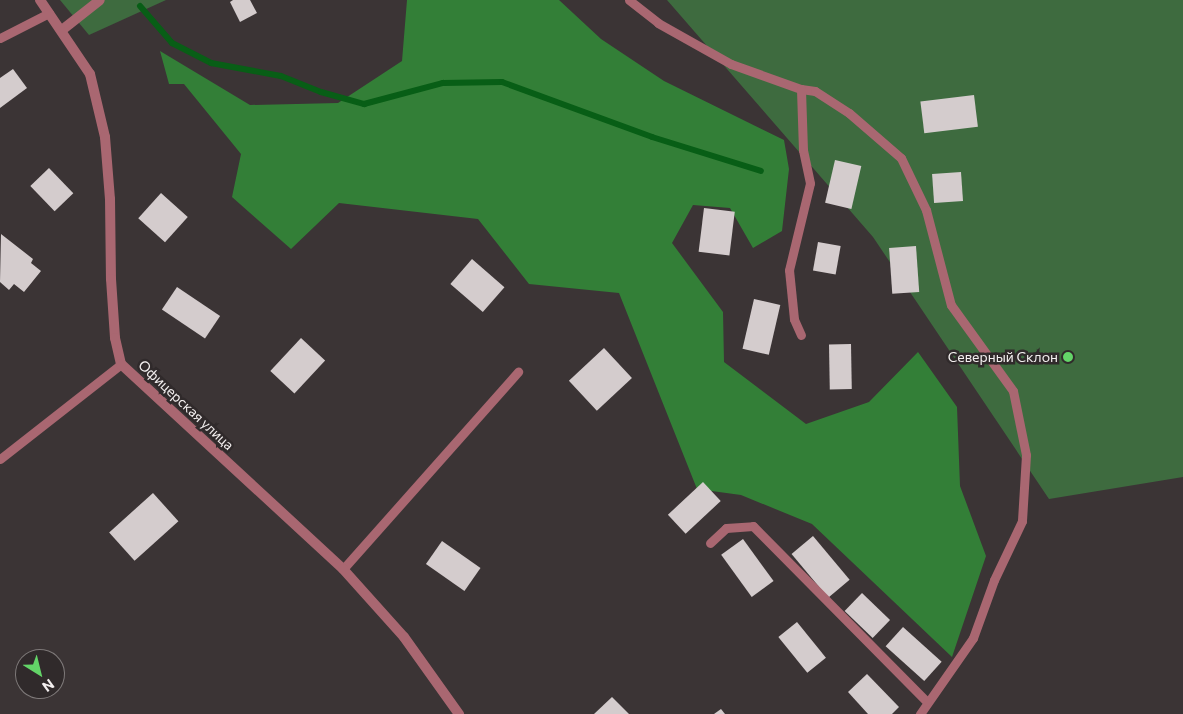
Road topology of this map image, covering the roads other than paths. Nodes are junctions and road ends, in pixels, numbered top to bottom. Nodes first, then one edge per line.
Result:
1 (40, 0) edge
2 (100, 0) edge
3 (628, 0) edge
4 (49, 13) junction
5 (62, 30) junction
6 (0, 38) edge
7 (801, 89) junction
8 (800, 335) dead end
9 (121, 364) junction
10 (518, 372) dead end
11 (0, 459) edge
12 (710, 542) dead end
13 (343, 569) junction
14 (928, 702) junction
15 (459, 714) edge
16 (920, 714) edge

1 - 4 street, Офицерская улица
2 - 5 street
3 - 7 lane
4 - 5 street, Офицерская улица
4 - 6 lane
5 - 9 street, Офицерская улица
7 - 8 lane
7 - 14 lane
9 - 11 lane
9 - 13 street, Офицерская улица
10 - 13 lane
12 - 14 lane
13 - 15 street, Офицерская улица
14 - 16 lane

